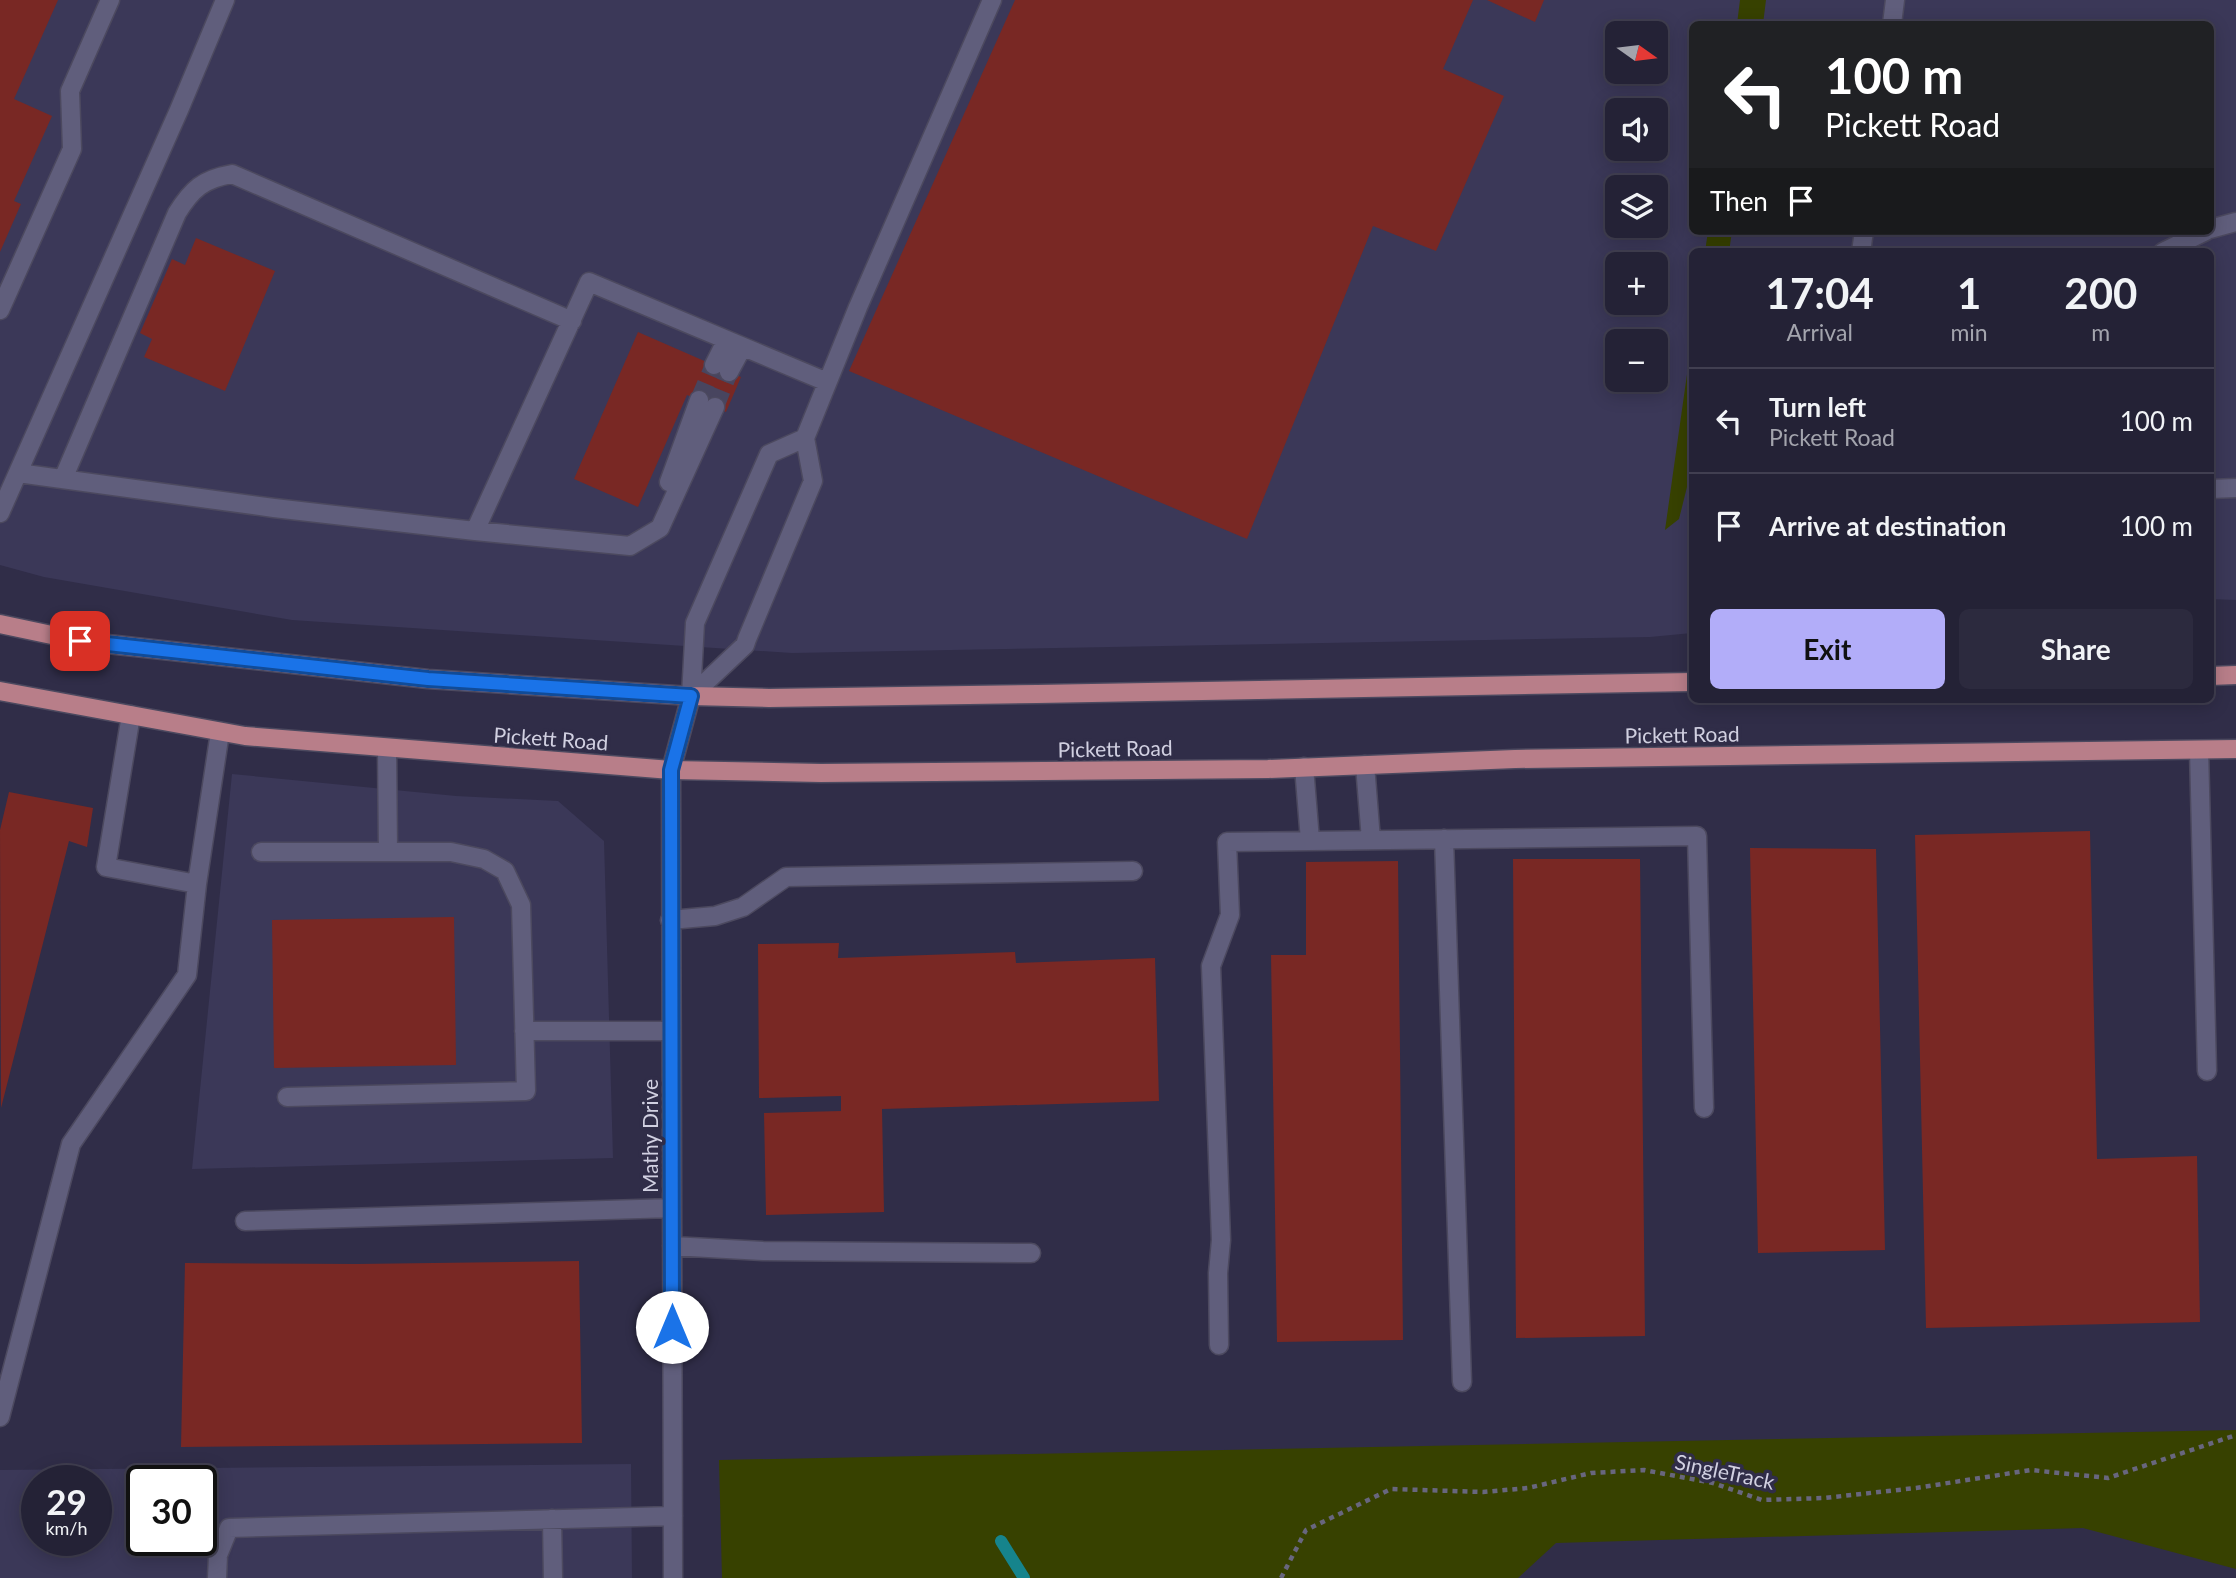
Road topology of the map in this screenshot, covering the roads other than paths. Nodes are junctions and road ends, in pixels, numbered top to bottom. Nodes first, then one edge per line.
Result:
1 (110, 0) edge
2 (225, 0) edge
3 (992, 0) edge
4 (1895, 0) edge
5 (1892, 21) edge
6 (2236, 222) edge
7 (2214, 228) edge
8 (2198, 235) edge
9 (2171, 248) edge
10 (0, 310) edge
11 (572, 321) junction
12 (734, 345) junction
13 (721, 368) tunnel mouth
14 (827, 382) junction
15 (707, 404) tunnel mouth
16 (805, 438) junction
17 (18, 473) junction
18 (62, 479) junction
19 (2236, 488) edge
20 (2214, 489) edge
21 (4, 495) edge
22 (0, 513) edge
23 (475, 531) junction
24 (0, 624) edge
25 (2236, 675) edge
26 (2214, 676) edge
27 (1689, 682) edge
28 (0, 691) edge
29 (691, 696) junction
30 (131, 715) junction
31 (220, 732) junction
32 (387, 748) junction
33 (2236, 749) edge
34 (2199, 750) junction
35 (1365, 765) junction
36 (1304, 767) junction
37 (671, 770) junction
38 (1371, 839) junction
39 (1444, 839) junction
40 (1310, 840) junction
41 (261, 852) dead end
42 (388, 852) junction
43 (1133, 871) dead end
44 (197, 884) junction
45 (670, 920) junction
46 (524, 1031) junction
47 (671, 1031) junction
48 (2207, 1071) dead end
49 (287, 1097) dead end
50 (1704, 1108) dead end
51 (672, 1208) junction
52 (245, 1221) dead end
53 (672, 1246) junction
54 (1031, 1253) dead end
55 (1219, 1345) dead end
56 (1462, 1382) dead end
57 (0, 1417) edge
58 (673, 1516) junction
59 (552, 1519) junction
60 (217, 1578) edge
61 (553, 1578) edge
62 (673, 1578) edge

1 - 10 street
2 - 17 street
3 - 14 street
4 - 5 street
6 - 7 street
8 - 9 street
11 - 12 street
11 - 18 street
11 - 23 street
12 - 13 street
12 - 14 street
14 - 16 street
15 - 23 street
16 - 29 street
16 - 29 street, Mathy Drive
17 - 18 street
17 - 21 street
18 - 23 street
19 - 20 street
21 - 22 street
24 - 29 main road
25 - 26 main road
27 - 29 main road
28 - 30 main road, Pickett Road
29 - 37 street, Mathy Drive
30 - 31 main road, Pickett Road
30 - 44 street
31 - 32 main road, Pickett Road
31 - 44 street
32 - 37 main road, Pickett Road
32 - 42 street
33 - 34 main road, Pickett Road
34 - 35 main road, Pickett Road
34 - 48 street
35 - 36 main road, Pickett Road
35 - 38 street
36 - 37 main road, Pickett Road
36 - 40 street
37 - 45 street, Mathy Drive
38 - 39 street
38 - 40 street
39 - 50 street
39 - 56 street
40 - 55 street
41 - 42 street
42 - 46 street
43 - 45 street
44 - 57 street
45 - 47 street, Mathy Drive
46 - 47 street
46 - 49 street
47 - 51 street, Mathy Drive
51 - 52 street
51 - 53 street, Mathy Drive
53 - 54 street
53 - 58 street, Mathy Drive
58 - 59 street
58 - 62 street, Mathy Drive
59 - 60 street
59 - 61 street

